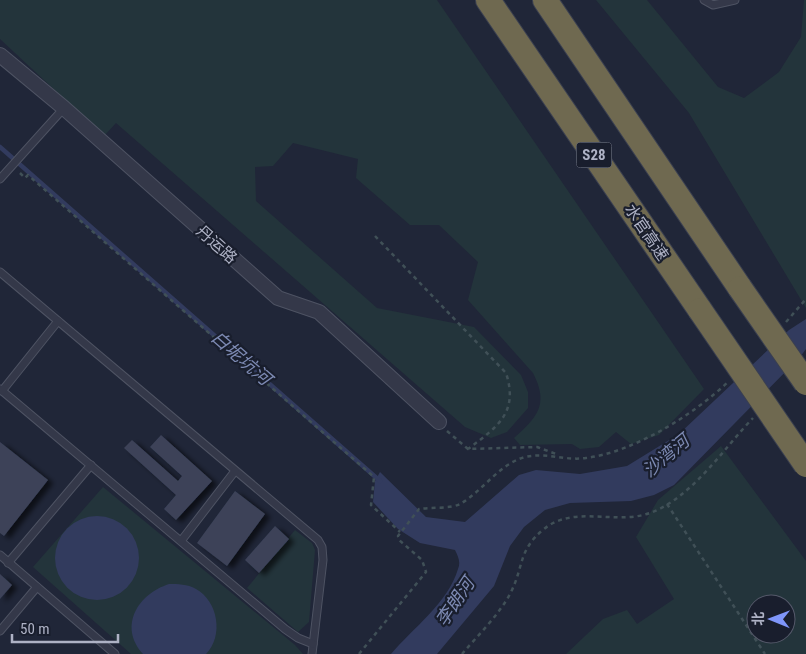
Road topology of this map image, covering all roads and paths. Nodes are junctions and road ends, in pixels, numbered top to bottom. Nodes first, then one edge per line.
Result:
1 (488, 0) edge
2 (545, 0) edge
3 (704, 0) edge
4 (735, 0) edge
5 (0, 55) edge
6 (64, 108) junction
7 (25, 178) dead end
8 (0, 179) edge
9 (375, 236) dead end
10 (0, 272) edge
11 (806, 299) edge
12 (58, 321) junction
13 (784, 325) dead end
14 (732, 378) dead end
15 (806, 383) edge
16 (1, 390) edge
17 (758, 412) dead end
18 (440, 422) joint
19 (468, 449) junction
20 (561, 456) junction
21 (91, 465) junction
22 (806, 465) edge
23 (235, 471) junction
24 (666, 504) junction
25 (400, 532) junction
26 (181, 541) junction
27 (0, 555) edge
28 (8, 563) junction
29 (37, 587) junction
30 (0, 631) edge
31 (313, 644) junction
32 (115, 654) edge
33 (312, 654) edge
34 (359, 654) edge
35 (462, 654) edge
36 (765, 654) edge

1 - 22 highway, 水官高速 / S28, bridge
2 - 15 highway, bridge
3 - 4 lane
5 - 6 street, 丹运路
6 - 8 lane
6 - 18 street, 丹运路
7 - 25 path
9 - 19 path
10 - 12 lane
11 - 13 path
12 - 16 lane
12 - 23 lane
14 - 20 path
16 - 21 lane
17 - 24 path
18 - 19 path
19 - 20 path
20 - 25 path
21 - 26 lane
21 - 28 lane
23 - 26 lane
23 - 31 lane
24 - 35 path
24 - 36 path
25 - 34 path
26 - 31 lane
27 - 28 lane
28 - 29 lane
29 - 30 lane
29 - 32 lane
31 - 33 lane

